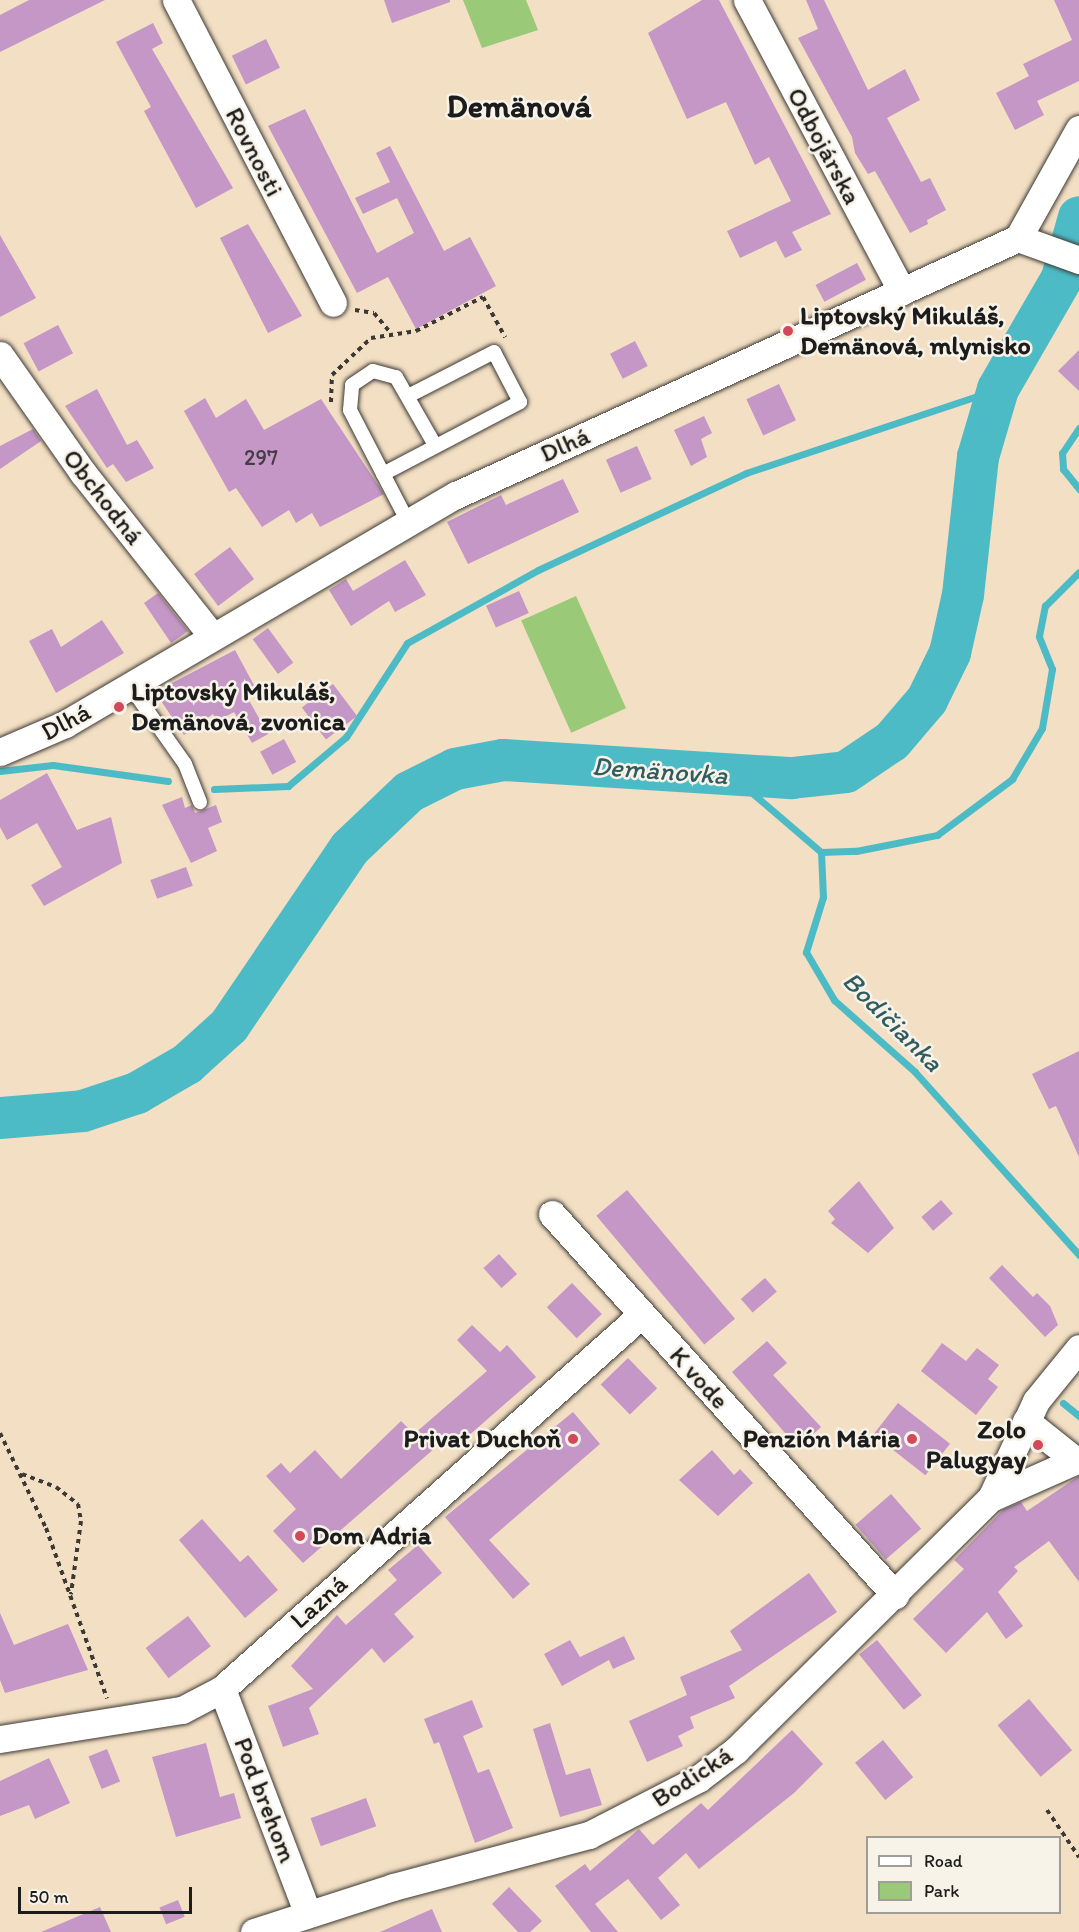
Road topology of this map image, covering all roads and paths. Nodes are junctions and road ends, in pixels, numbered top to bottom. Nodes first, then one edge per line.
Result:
1 (176, 0) edge
2 (747, 0) edge
3 (1079, 129) edge
4 (1018, 238) junction
5 (1079, 260) edge
6 (902, 291) junction
7 (333, 303) joint
8 (392, 333) junction
9 (494, 352) junction
10 (0, 355) edge
11 (408, 396) junction
12 (334, 410) dead end
13 (435, 445) junction
14 (383, 474) junction
15 (407, 520) junction
16 (212, 636) junction
17 (130, 686) junction
18 (0, 752) edge
19 (200, 802) dead end
20 (552, 1214) dead end
21 (641, 1315) junction
22 (1079, 1348) edge
23 (1026, 1421) junction
24 (0, 1433) edge
25 (1077, 1459) edge
26 (22, 1474) junction
27 (991, 1498) junction
28 (71, 1595) junction
29 (895, 1595) junction
30 (222, 1689) junction
31 (117, 1721) junction
32 (0, 1739) edge
33 (1047, 1810) dead end
34 (1079, 1857) edge
35 (307, 1912) junction
36 (254, 1932) edge

1 - 7 street, Rovnosti
2 - 6 street, Odbojárska
3 - 4 street
4 - 5 street
4 - 6 street, Dlhá
6 - 15 street, Dlhá
7 - 8 path
8 - 9 path
8 - 12 path
9 - 11 lane
9 - 13 lane
10 - 16 street, Obchodná
11 - 13 lane
11 - 14 lane
13 - 14 lane
14 - 15 lane
15 - 16 street, Dlhá
16 - 17 street, Dlhá
17 - 18 street, Dlhá
17 - 19 lane
20 - 21 street, K vode
21 - 29 street, K vode
21 - 30 street, Lazná
22 - 23 street
23 - 25 street, Bodická
23 - 27 street
24 - 26 path
25 - 27 street, Bodická
26 - 28 path
26 - 28 path
27 - 29 street, Bodická
28 - 31 path
29 - 35 street, Bodická
30 - 31 street, Lazná
30 - 35 street, Pod brehom
31 - 32 street, Lazná
33 - 34 path
35 - 36 street, Bodická

